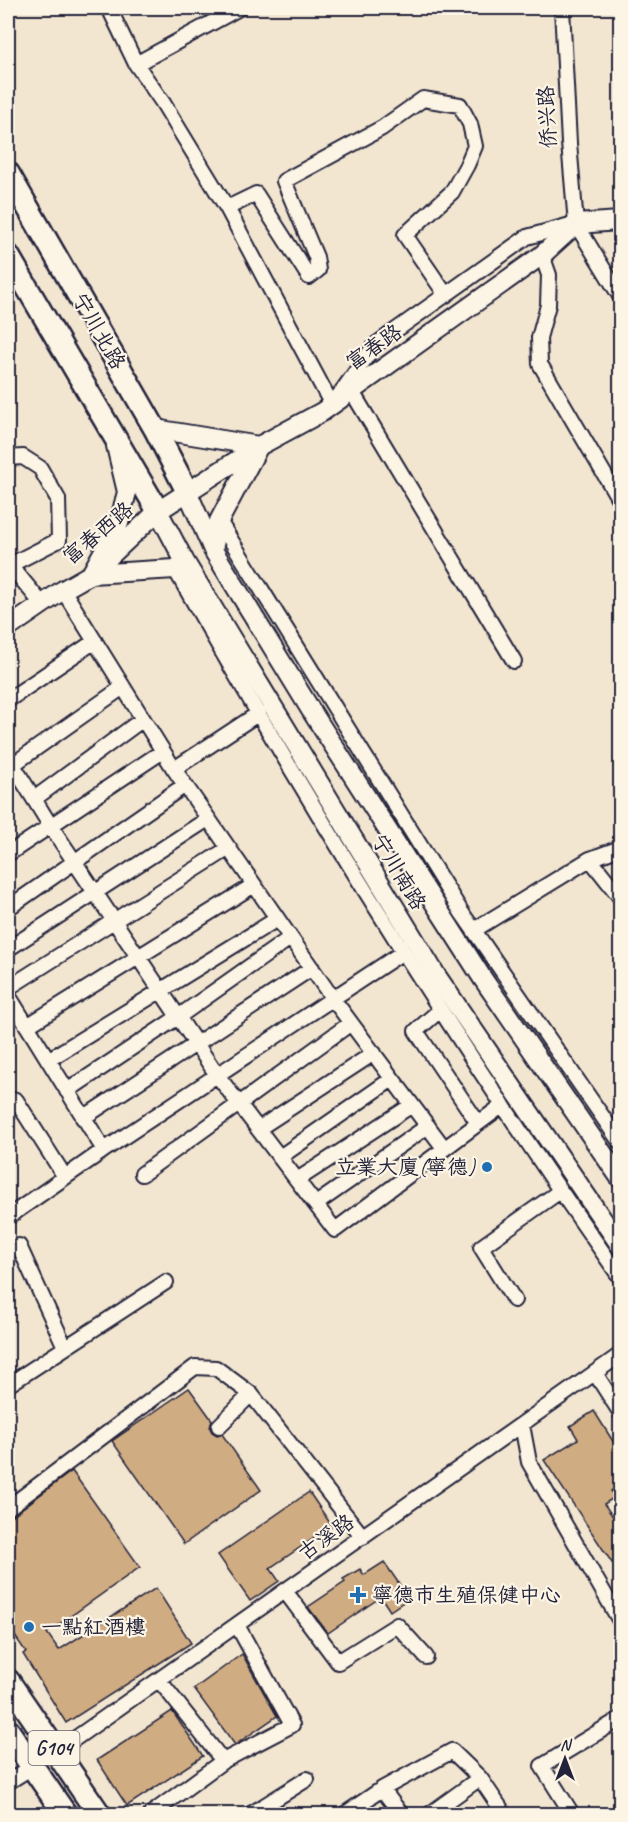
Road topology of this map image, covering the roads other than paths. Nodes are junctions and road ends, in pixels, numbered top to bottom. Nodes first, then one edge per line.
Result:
1 (109, 8) edge
2 (239, 8) edge
3 (562, 8) edge
4 (136, 64) junction
5 (8, 173) edge
6 (227, 208) junction
7 (621, 221) edge
8 (576, 224) junction
9 (542, 255) junction
10 (10, 267) edge
11 (446, 295) junction
12 (621, 296) edge
13 (351, 390) junction
14 (332, 405) junction
15 (155, 429) junction
16 (114, 438) junction
17 (259, 446) junction
18 (8, 458) edge
19 (187, 491) junction
20 (621, 501) edge
21 (158, 511) junction
22 (219, 521) junction
23 (213, 550) junction
24 (180, 565) junction
25 (9, 566) edge
26 (92, 574) junction
27 (63, 590) junction
28 (42, 604) junction
29 (8, 628) edge
30 (95, 641) junction
31 (514, 661) dead end
32 (123, 687) junction
33 (8, 700) edge
34 (259, 713) junction
35 (143, 719) junction
36 (163, 751) junction
37 (10, 767) edge
38 (174, 769) junction
39 (185, 785) junction
40 (34, 799) junction
41 (208, 819) junction
42 (50, 825) junction
43 (228, 848) junction
44 (621, 848) edge
45 (8, 854) edge
46 (591, 859) junction
47 (74, 861) junction
48 (254, 885) junction
49 (95, 892) junction
50 (621, 897) edge
51 (8, 908) edge
52 (277, 919) junction
53 (114, 920) junction
54 (474, 930) junction
55 (290, 938) junction
56 (8, 949) edge
57 (403, 952) junction
58 (138, 957) junction
59 (312, 968) junction
60 (8, 988) edge
61 (160, 989) junction
62 (8, 995) edge
63 (333, 999) junction
64 (440, 1011) junction
65 (178, 1017) junction
66 (351, 1023) junction
67 (27, 1026) junction
68 (196, 1043) junction
69 (374, 1053) junction
70 (48, 1060) junction
71 (217, 1075) junction
72 (392, 1079) junction
73 (67, 1091) junction
74 (239, 1104) junction
75 (8, 1105) edge
76 (412, 1105) junction
77 (503, 1105) junction
78 (83, 1118) junction
79 (478, 1123) junction
80 (428, 1126) junction
81 (258, 1129) junction
82 (620, 1140) edge
83 (444, 1148) junction
84 (104, 1150) junction
85 (280, 1157) junction
86 (142, 1174) dead end
87 (65, 1177) junction
88 (621, 1178) edge
89 (297, 1180) junction
90 (560, 1191) junction
91 (316, 1204) junction
92 (8, 1217) edge
93 (621, 1245) edge
94 (19, 1246) dead end
95 (621, 1277) edge
96 (166, 1282) dead end
97 (514, 1300) dead end
98 (65, 1347) junction
99 (621, 1355) edge
100 (595, 1373) junction
101 (8, 1385) edge
102 (251, 1394) junction
103 (621, 1412) edge
104 (522, 1425) junction
105 (219, 1426) dead end
106 (8, 1508) edge
107 (363, 1537) junction
108 (285, 1592) junction
109 (621, 1621) edge
110 (237, 1625) junction
111 (426, 1657) dead end
112 (159, 1680) junction
113 (8, 1681) edge
114 (621, 1719) edge
115 (8, 1731) edge
116 (56, 1752) junction
117 (223, 1761) junction
118 (32, 1767) junction
119 (480, 1778) junction
120 (307, 1779) dead end
121 (8, 1782) edge
122 (382, 1789) junction
123 (65, 1815) edge
124 (99, 1815) edge
125 (151, 1815) edge
126 (251, 1815) edge
127 (345, 1815) edge
128 (401, 1815) edge
129 (430, 1815) edge
130 (493, 1815) edge
131 (572, 1815) edge

1 - 4 street
2 - 4 street
3 - 8 street, 侨兴路
4 - 6 street
5 - 15 main road, 宁川北路
6 - 11 street
6 - 14 street
7 - 8 main road
8 - 9 main road, 富春路
8 - 11 street
8 - 12 street
9 - 13 main road, 富春路
9 - 20 street
10 - 16 main road, 宁川北路
11 - 14 street
13 - 14 main road, 富春路
13 - 31 street
14 - 17 main road, 富春路
15 - 17 main road
15 - 19 main road, 宁川北路
16 - 21 main road, 宁川北路
16 - 26 main road
17 - 19 main road, 富春路
17 - 22 main road
18 - 25 street
19 - 21 main road, 富春西路
19 - 23 main road, 宁川南路
21 - 24 main road, 宁川南路
21 - 26 main road, 富春西路
22 - 23 main road
22 - 54 street
23 - 88 main road, 宁川南路
24 - 26 main road
24 - 34 street
24 - 93 main road, 宁川南路
25 - 28 street
26 - 27 main road, 富春西路
27 - 28 main road, 富春西路
27 - 30 street
28 - 29 main road, 富春西路
30 - 32 street
30 - 33 street
32 - 35 street
32 - 37 street
34 - 38 street
34 - 57 street
35 - 36 street
35 - 40 street
36 - 38 street
36 - 42 street
37 - 40 street
38 - 39 street
39 - 41 street
39 - 47 street
40 - 42 street
41 - 43 street
41 - 49 street
42 - 45 street
42 - 47 street
43 - 48 street
43 - 53 street
44 - 46 street
46 - 50 street
46 - 54 street
47 - 49 street
47 - 51 street
48 - 52 street
48 - 58 street
49 - 53 street
49 - 56 street
52 - 55 street
52 - 61 street
53 - 58 street
53 - 60 street
54 - 82 street
55 - 59 street
55 - 65 street
57 - 63 street
57 - 64 street
58 - 61 street
58 - 67 street
59 - 63 street
59 - 68 street
61 - 65 street
61 - 70 street
62 - 67 street
63 - 66 street
63 - 71 street
64 - 77 street
64 - 79 street
65 - 68 street
65 - 73 street
66 - 69 street
66 - 74 street
67 - 70 street
68 - 71 street
68 - 78 street
69 - 72 street
69 - 81 street
70 - 73 street
71 - 74 street
71 - 84 street
72 - 76 street
72 - 85 street
73 - 78 street
74 - 81 street
74 - 86 street
75 - 87 street
76 - 80 street
76 - 89 street
77 - 79 street
77 - 90 street
78 - 84 street
79 - 83 street
80 - 83 street
80 - 91 street
81 - 85 street
83 - 91 street
84 - 87 street
85 - 89 street
87 - 92 street
89 - 91 street
90 - 95 street
90 - 97 street
94 - 98 street
96 - 98 street
98 - 101 street
99 - 100 street, 古溪路
100 - 103 street
100 - 104 street, 古溪路
102 - 105 street
102 - 106 street
102 - 107 street
104 - 107 street, 古溪路
104 - 109 street
107 - 108 street, 古溪路
108 - 110 street, 古溪路
108 - 111 street
110 - 112 street, 古溪路
110 - 117 street
112 - 116 street, 古溪路
112 - 117 street
113 - 116 highway, G104
114 - 131 street
115 - 118 highway, G104
116 - 124 highway, G104
117 - 125 street
118 - 121 street
118 - 123 highway, G104
119 - 122 street
119 - 129 street
119 - 130 street
120 - 126 street
122 - 127 street
122 - 128 street

